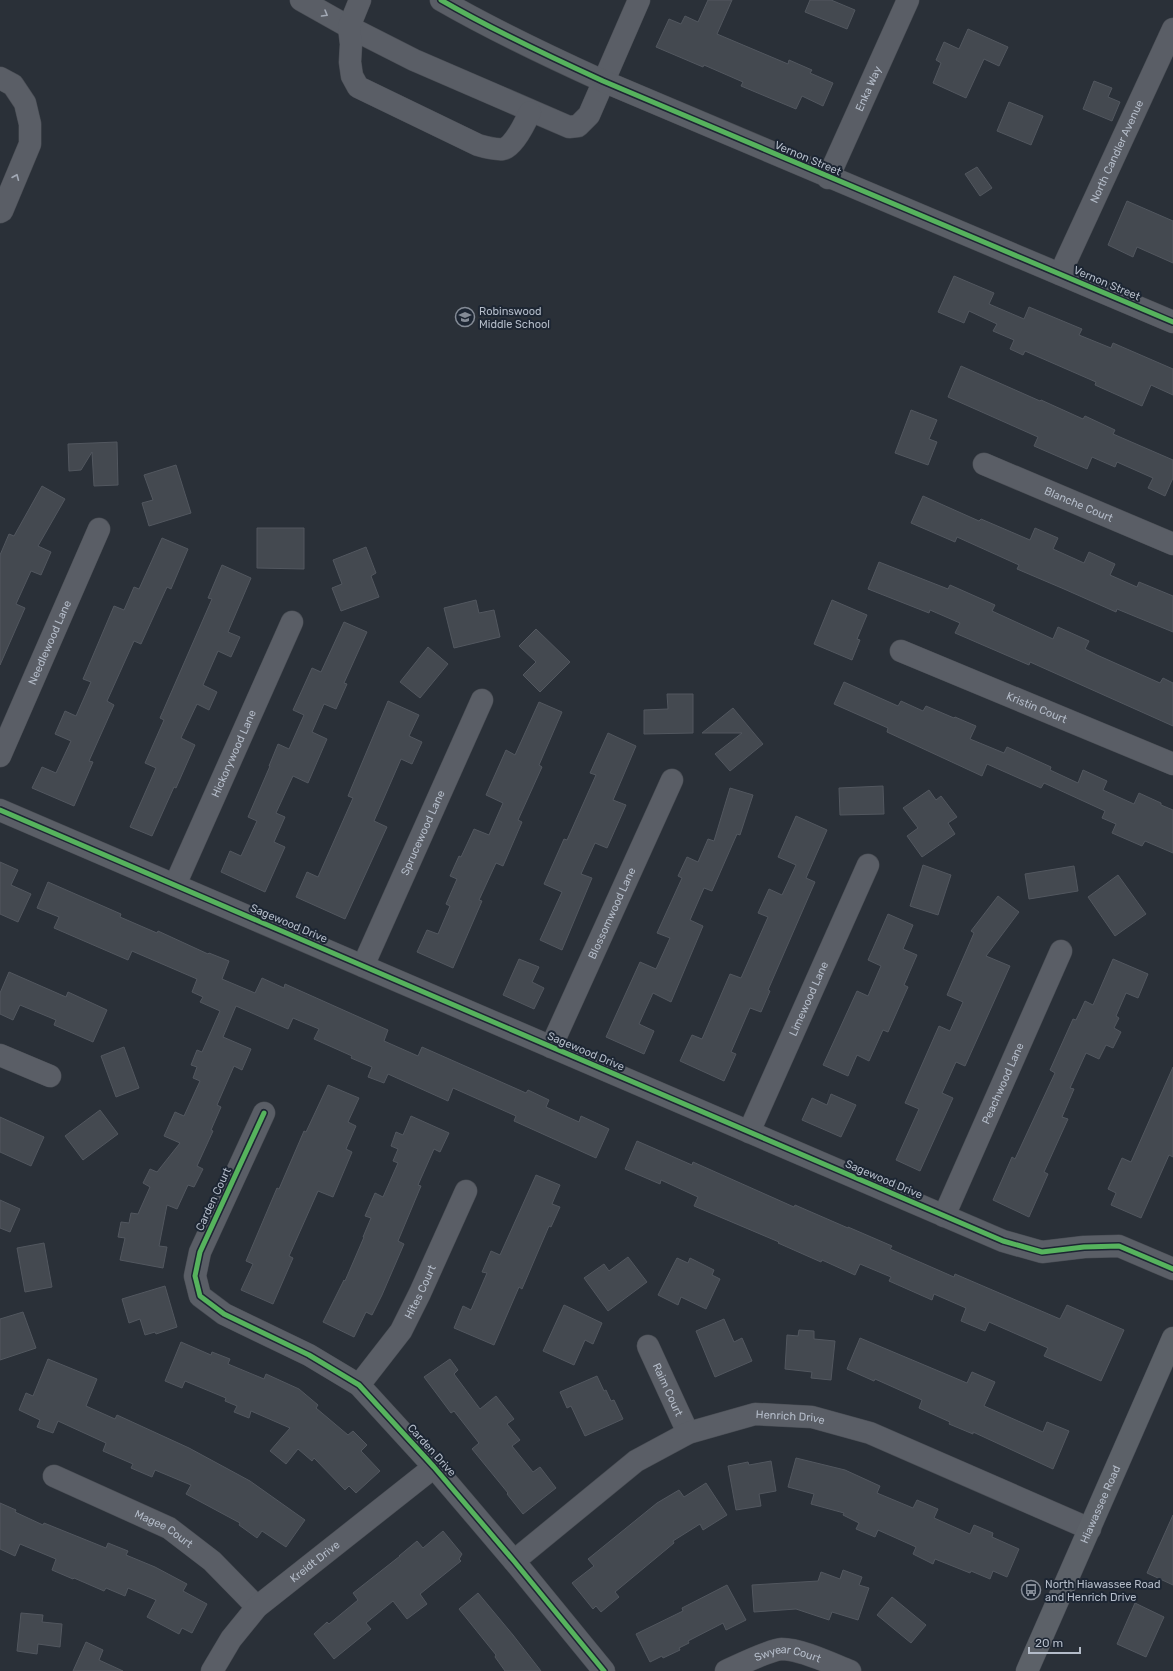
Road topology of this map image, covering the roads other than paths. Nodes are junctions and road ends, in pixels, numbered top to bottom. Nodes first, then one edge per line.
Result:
1 (301, 0) edge
2 (360, 0) edge
3 (440, 0) edge
4 (639, 0) edge
5 (908, 0) edge
6 (349, 27) junction
7 (1173, 29) edge
8 (0, 78) edge
9 (603, 81) junction
10 (530, 112) junction
11 (828, 178) junction
12 (0, 212) edge
13 (1060, 274) junction
14 (1173, 322) edge
15 (984, 464) dead end
16 (99, 529) dead end
17 (1173, 544) edge
18 (292, 622) dead end
19 (901, 651) dead end
20 (482, 700) dead end
21 (0, 756) edge
22 (1173, 764) edge
23 (672, 780) dead end
24 (0, 810) edge
25 (868, 865) dead end
26 (175, 885) junction
27 (1061, 951) dead end
28 (363, 966) junction
29 (551, 1047) junction
30 (0, 1055) edge
31 (50, 1076) dead end
32 (264, 1113) dead end
33 (750, 1132) junction
34 (466, 1191) dead end
35 (944, 1216) junction
36 (1173, 1269) edge
37 (200, 1296) joint
38 (1173, 1338) edge
39 (648, 1346) dead end
40 (359, 1385) junction
41 (688, 1433) junction
42 (434, 1467) junction
43 (54, 1476) dead end
44 (1090, 1529) junction
45 (514, 1561) junction
46 (257, 1607) junction
47 (212, 1671) edge
48 (604, 1671) edge
49 (726, 1671) edge
50 (850, 1671) edge
51 (1027, 1671) edge

1 -> 6 street
2 - 6 street
3 - 9 street, Vernon Street
4 - 9 street
5 - 11 street, Enka Way
6 - 10 street
6 - 10 street
7 - 13 street, North Candler Avenue
12 -> 8 street
9 - 10 street
9 - 11 street, Vernon Street
11 - 13 street, Vernon Street
13 - 14 street, Vernon Street
15 - 17 street, Blanche Court
16 - 21 street, Needlewood Lane
18 - 26 street, Hickorywood Lane
19 - 22 street, Kristin Court
20 - 28 street, Sprucewood Lane
23 - 29 street, Blossomwood Lane
24 - 26 street, Sagewood Drive
25 - 33 street, Limewood Lane
26 - 28 street, Sagewood Drive
27 - 35 street, Peachwood Lane
28 - 29 street, Sagewood Drive
29 - 33 street, Sagewood Drive
30 - 31 street
32 - 37 street, Carden Court
33 - 35 street, Sagewood Drive
34 - 40 street, Hites Court
35 - 36 street, Sagewood Drive
37 - 40 street, Carden Drive
38 - 44 main road, Hiawassee Road
39 - 41 street, Raim Court
40 - 42 street, Carden Drive
41 - 44 street, Henrich Drive
41 - 45 street, Henrich Drive
42 - 45 street, Carden Drive
42 - 46 street, Kreidt Drive
43 - 46 street, Magee Court
44 - 51 main road, Hiawassee Road
45 - 48 street, Carden Drive
46 - 47 street, Kreidt Drive
49 - 50 street, Swyear Court

